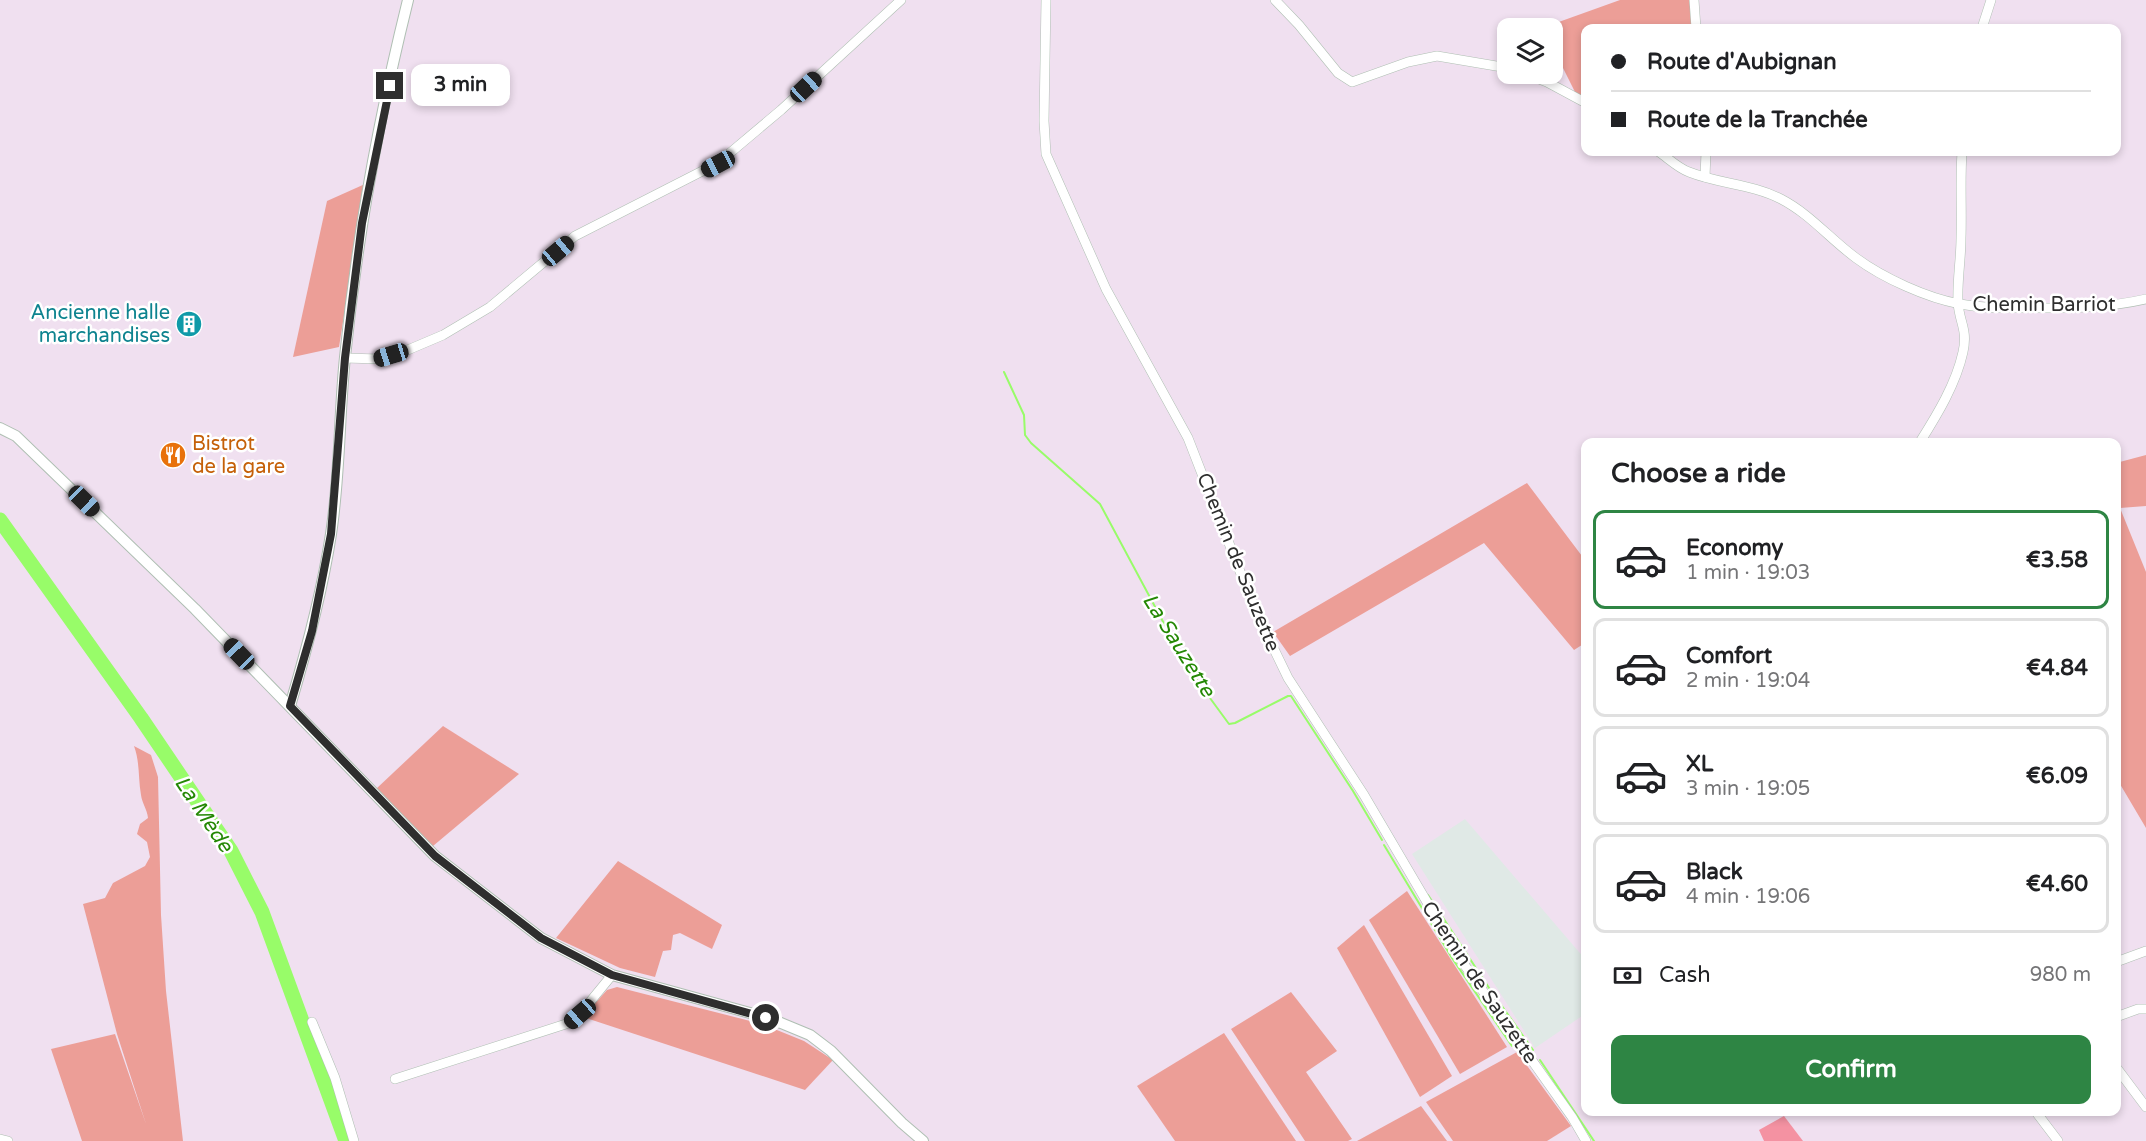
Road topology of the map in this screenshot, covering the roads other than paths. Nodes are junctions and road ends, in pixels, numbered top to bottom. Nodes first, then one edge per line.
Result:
1 (408, 0) edge
2 (901, 0) edge
3 (1046, 0) edge
4 (1275, 0) edge
5 (1694, 0) edge
6 (1991, 0) edge
7 (1696, 24) edge
8 (1983, 24) edge
9 (1497, 66) edge
10 (1551, 84) edge
11 (1581, 101) edge
12 (1665, 156) edge
13 (1706, 156) edge
14 (1962, 156) edge
15 (1705, 177) junction
16 (2146, 299) edge
17 (1958, 304) junction
18 (345, 358) junction
19 (0, 428) edge
20 (1922, 438) edge
21 (290, 706) junction
22 (2146, 951) edge
23 (2121, 960) edge
24 (612, 975) junction
25 (2146, 1010) edge
26 (2121, 1015) edge
27 (312, 1022) dead end
28 (2121, 1073) edge
29 (395, 1079) dead end
30 (2146, 1107) edge
31 (2039, 1116) edge
32 (0, 1139) edge
33 (8, 1141) edge
34 (354, 1141) edge
35 (922, 1141) edge
36 (1586, 1141) edge
37 (2058, 1141) edge

1 - 18 street
2 - 18 street
3 - 36 street, Chemin de Sauzette
4 - 9 street
5 - 7 street
6 - 8 street
10 - 11 street
12 - 15 street, Chemin Barriot
13 - 15 street
14 - 17 street
15 - 17 street, Chemin Barriot
16 - 17 street, Chemin Barriot
17 - 20 street
18 - 21 street
19 - 21 street
21 - 24 street
22 - 23 street
24 - 29 street
24 - 35 street
25 - 26 street
27 - 34 street
28 - 30 street
31 - 37 street
32 - 33 street

